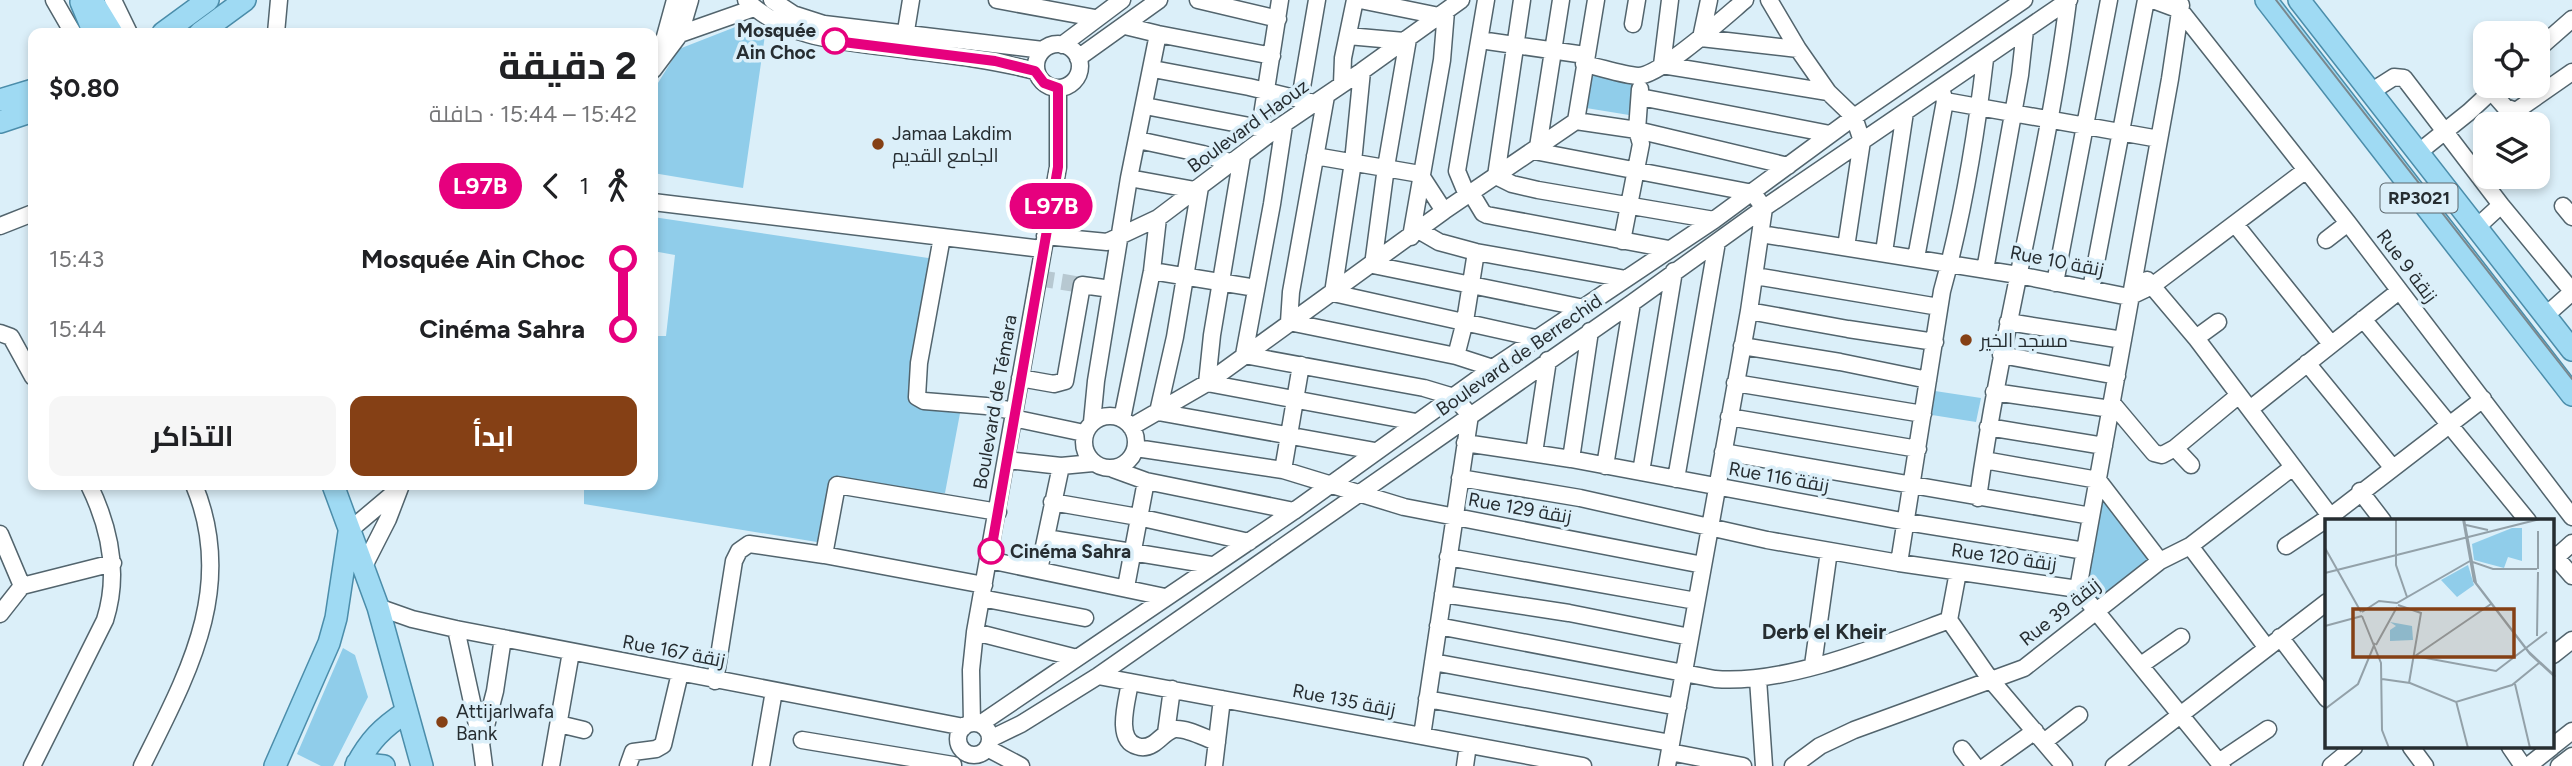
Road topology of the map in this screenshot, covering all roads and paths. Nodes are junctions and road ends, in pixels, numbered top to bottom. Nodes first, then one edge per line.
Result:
1 (54, 0) edge
2 (80, 0) edge
3 (92, 0) edge
4 (113, 0) edge
5 (245, 0) edge
6 (279, 0) edge
7 (675, 0) edge
8 (690, 0) edge
9 (772, 0) edge
10 (911, 0) edge
11 (997, 0) edge
12 (1122, 0) edge
13 (1159, 0) edge
14 (1198, 0) edge
15 (1280, 0) edge
16 (1317, 0) edge
17 (1358, 0) edge
18 (1461, 0) edge
19 (1486, 0) edge
20 (1522, 0) edge
21 (1560, 0) edge
22 (1596, 0) edge
23 (1637, 0) edge
24 (1670, 0) edge
25 (1709, 0) edge
26 (1745, 0) edge
27 (1769, 0) edge
28 (2024, 0) edge
29 (2068, 0) edge
30 (2109, 0) edge
31 (2146, 0) edge
32 (2153, 0) edge
33 (2266, 0) edge
34 (2299, 0) edge
35 (201, 3) edge
36 (750, 4) edge
37 (2181, 5) edge
38 (1442, 14) junction
39 (1095, 18) junction
40 (1278, 19) junction
41 (2572, 19) edge
42 (1633, 24) dead end
43 (1125, 26) junction
44 (71, 28) edge
45 (92, 28) edge
46 (109, 28) edge
47 (126, 28) edge
48 (169, 28) edge
49 (207, 28) edge
50 (276, 28) edge
51 (2025, 30) junction
52 (680, 34) junction
53 (1158, 34) junction
54 (1348, 36) junction
55 (1702, 38) junction
56 (2550, 38) edge
57 (1406, 40) junction
58 (1480, 40) junction
59 (904, 42) junction
60 (1062, 45) junction
61 (1517, 46) junction
62 (1798, 49) junction
63 (1044, 50) junction
64 (1552, 52) junction
65 (658, 56) edge
66 (1272, 56) junction
67 (1078, 58) junction
68 (1985, 59) junction
69 (1585, 60) junction
70 (658, 62) edge
71 (1662, 65) junction
72 (1153, 69) junction
73 (1035, 71) junction
74 (1362, 71) junction
75 (2572, 72) edge
76 (1640, 76) junction
77 (1342, 84) junction
78 (2550, 87) edge
79 (1058, 88) junction
80 (1266, 91) junction
81 (2372, 91) junction
82 (28, 92) edge
83 (1828, 92) junction
84 (1943, 94) junction
85 (1640, 97) junction
86 (2483, 98) edge
87 (2500, 98) edge
88 (2535, 98) edge
89 (1313, 99) junction
90 (0, 100) edge
91 (1145, 106) junction
92 (1979, 107) junction
93 (1905, 112) junction
94 (28, 113) edge
95 (2013, 113) junction
96 (1854, 117) junction
97 (2049, 120) junction
98 (1576, 121) junction
99 (0, 122) edge
100 (2085, 126) junction
101 (1272, 128) junction
102 (1637, 130) junction
103 (2444, 132) junction
104 (2121, 133) junction
105 (1830, 134) junction
106 (2158, 139) junction
107 (1138, 140) junction
108 (1862, 141) junction
109 (1536, 149) junction
110 (2419, 152) junction
111 (1315, 156) junction
112 (1237, 159) junction
113 (1353, 162) junction
114 (1788, 166) junction
115 (1386, 167) junction
116 (2306, 170) junction
117 (1635, 171) junction
118 (1420, 174) junction
119 (1496, 176) junction
120 (1129, 178) junction
121 (1197, 189) junction
122 (1753, 193) junction
123 (1469, 194) junction
124 (658, 203) edge
125 (1630, 204) junction
126 (2501, 205) junction
127 (1764, 208) junction
128 (1444, 212) junction
129 (28, 215) edge
130 (1158, 218) junction
131 (1714, 220) junction
132 (2348, 223) junction
133 (2235, 224) junction
134 (0, 226) edge
135 (2477, 227) junction
136 (1415, 234) junction
137 (1761, 234) junction
138 (942, 237) junction
139 (1120, 237) junction
140 (2326, 240) dead end
141 (1622, 241) junction
142 (1717, 242) junction
143 (1044, 243) junction
144 (1846, 247) junction
145 (1669, 249) junction
146 (1476, 252) junction
147 (1884, 252) junction
148 (1916, 258) junction
149 (1951, 264) junction
150 (2136, 264) junction
151 (1373, 265) junction
152 (1985, 270) junction
153 (1152, 271) junction
154 (1674, 271) junction
155 (2018, 275) junction
156 (1185, 276) junction
157 (1755, 276) junction
158 (1626, 279) junction
159 (1223, 282) junction
160 (2055, 284) junction
161 (1471, 285) junction
162 (2152, 286) junction
163 (1256, 288) junction
164 (1111, 289) junction
165 (2091, 289) junction
166 (2399, 291) junction
167 (2572, 292) edge
168 (1333, 293) junction
169 (2129, 297) junction
170 (1632, 303) junction
171 (1939, 307) junction
172 (1584, 308) junction
173 (1749, 311) junction
174 (2545, 316) junction
175 (2363, 319) junction
176 (1465, 321) junction
177 (1289, 322) junction
178 (2008, 322) junction
179 (2218, 322) dead end
180 (1590, 331) junction
181 (0, 333) edge
182 (1540, 338) junction
183 (2196, 338) junction
184 (2123, 340) junction
185 (1935, 342) junction
186 (2331, 344) junction
187 (1742, 346) junction
188 (2572, 350) edge
189 (1244, 355) junction
190 (2001, 355) junction
191 (1456, 356) junction
192 (1548, 360) junction
193 (2307, 363) junction
194 (1301, 365) junction
195 (28, 368) edge
196 (1493, 368) junction
197 (2117, 376) junction
198 (1020, 378) junction
199 (1928, 380) junction
200 (1207, 383) junction
201 (1735, 383) junction
202 (1994, 392) junction
203 (2239, 395) junction
204 (2572, 395) edge
205 (1454, 397) junction
206 (1296, 400) junction
207 (2483, 400) junction
208 (2111, 406) junction
209 (2250, 409) junction
210 (1158, 412) junction
211 (1014, 414) junction
212 (1923, 414) junction
213 (1469, 415) junction
214 (1729, 417) junction
215 (1416, 422) junction
216 (1126, 423) junction
217 (2448, 426) junction
218 (1988, 427) junction
219 (1088, 428) junction
220 (1290, 435) junction
221 (1465, 443) junction
222 (2104, 446) junction
223 (1136, 448) junction
224 (2175, 448) junction
225 (1918, 449) junction
226 (1375, 451) junction
227 (1723, 452) junction
228 (1534, 453) junction
229 (1571, 459) junction
230 (1007, 460) junction
231 (1984, 460) junction
232 (1093, 463) junction
233 (2191, 465) dead end
234 (1061, 466) junction
235 (1605, 466) junction
236 (2293, 467) junction
237 (2392, 467) junction
238 (1113, 469) junction
239 (1283, 470) junction
240 (1641, 472) junction
241 (1460, 478) junction
242 (1676, 479) junction
243 (2098, 480) junction
244 (1146, 481) junction
245 (1332, 483) junction
246 (1912, 485) junction
247 (1717, 488) junction
248 (91, 490) edge
249 (196, 490) edge
250 (335, 490) edge
251 (396, 490) edge
252 (399, 490) edge
253 (2360, 491) junction
254 (1360, 492) junction
255 (1979, 498) junction
256 (1052, 502) junction
257 (1294, 511) junction
258 (998, 512) junction
259 (2091, 516) junction
260 (1138, 517) junction
261 (1454, 517) junction
262 (2572, 517) edge
263 (2332, 518) edge
264 (2381, 519) edge
265 (2526, 519) edge
266 (1907, 522) junction
267 (2325, 522) edge
268 (1710, 527) junction
269 (350, 530) junction
270 (0, 535) edge
271 (1045, 538) junction
272 (1249, 542) junction
273 (2572, 543) edge
274 (2190, 546) junction
275 (2286, 546) dead end
276 (1829, 551) junction
277 (2085, 551) junction
278 (1132, 552) junction
279 (824, 555) junction
280 (1448, 556) junction
281 (2554, 557) edge
282 (989, 560) junction
283 (2160, 561) junction
284 (113, 563) junction
285 (1899, 564) junction
286 (1211, 565) junction
287 (1703, 565) junction
288 (364, 566) junction
289 (1039, 570) junction
290 (1958, 572) junction
291 (2572, 576) edge
292 (22, 586) junction
293 (1126, 587) junction
294 (2078, 589) junction
295 (983, 592) junction
296 (1443, 594) junction
297 (1165, 597) junction
298 (1696, 601) junction
299 (2325, 604) edge
300 (378, 607) junction
301 (2096, 611) junction
302 (0, 614) edge
303 (1085, 618) dead end
304 (1949, 620) junction
305 (1438, 626) junction
306 (456, 629) junction
307 (975, 632) junction
308 (2181, 637) dead end
309 (503, 638) junction
310 (1690, 638) junction
311 (2572, 640) edge
312 (2274, 643) junction
313 (571, 652) junction
314 (2554, 654) edge
315 (1077, 658) junction
316 (1433, 662) junction
317 (2141, 665) junction
318 (1813, 666) junction
319 (1685, 672) junction
320 (680, 673) junction
321 (1098, 676) junction
322 (1758, 679) junction
323 (1990, 679) junction
324 (715, 681) junction
325 (1130, 682) junction
326 (1172, 690) junction
327 (774, 691) junction
328 (2325, 697) edge
329 (1222, 699) junction
330 (1427, 699) junction
331 (1678, 707) junction
332 (406, 712) junction
333 (2079, 715) dead end
334 (2182, 716) junction
335 (559, 724) junction
336 (972, 725) junction
337 (2268, 729) dead end
338 (584, 730) dead end
339 (2572, 731) edge
340 (1166, 733) junction
341 (1422, 736) junction
342 (2040, 736) junction
343 (802, 740) dead end
344 (1217, 742) junction
345 (481, 743) junction
346 (1468, 745) junction
347 (2554, 745) edge
348 (959, 746) junction
349 (2353, 748) edge
350 (2412, 748) edge
351 (2511, 748) edge
352 (2551, 748) edge
353 (1962, 749) dead end
354 (983, 752) edge
355 (1669, 754) edge
356 (2572, 756) edge
357 (357, 764) edge
358 (2221, 764) edge
359 (32, 766) edge
360 (142, 766) edge
361 (275, 766) edge
362 (384, 766) edge
363 (422, 766) edge
364 (484, 766) edge
365 (551, 766) edge
366 (628, 766) edge
367 (761, 766) edge
368 (953, 766) edge
369 (1021, 766) edge
370 (1214, 766) edge
371 (1465, 766) edge
372 (1583, 766) edge
373 (1743, 766) edge
374 (1764, 766) edge
375 (1793, 766) edge
376 (1975, 766) edge
377 (1986, 766) edge
378 (2064, 766) edge
379 (2114, 766) edge
380 (2332, 766) edge
381 (2426, 766) edge
382 (2525, 766) edge
383 (2559, 766) edge

1 - 44 street
2 - 45 main road
3 - 46 main road
4 - 47 street
5 - 49 main road
6 - 50 street
7 - 65 street
8 - 52 street
9 - 59 street
10 - 59 street
11 - 39 street
12 - 39 street
13 - 43 street
14 - 40 street
15 - 40 street
16 - 89 street
17 - 38 street
17 - 54 street
18 - 38 street, Boulevard Haouz
19 - 58 street
20 - 61 street
21 - 64 street
22 - 69 street
23 - 42 street
24 - 71 street
25 - 55 street
26 - 55 street
27 - 62 street
28 - 96 street, Boulevard de Berrechid
29 - 51 street, Boulevard de Berrechid
29 - 97 street
30 - 100 street
31 - 104 street
32 - 37 street
33 - 204 main road, RP3021
34 - 81 main road, RP3021
35 - 48 main road
36 - 52 street
36 - 59 street
37 - 106 street, Rue 120 زنقة
37 - 116 street, Rue 9 زنقة
38 - 57 street, Boulevard Haouz
38 - 118 street
39 - 60 street
40 - 66 street
41 - 56 street
43 - 53 street
43 - 67 street
51 - 68 street, Boulevard de Berrechid
51 - 95 street
52 - 70 street
53 - 66 street
53 - 72 street
54 - 57 street
54 - 77 street
55 - 62 street
55 - 71 street
57 - 74 street, Boulevard Haouz
57 - 115 street
58 - 61 street
58 - 123 street
59 - 63 street
59 - 73 street
60 - 63 street
60 - 67 street
61 - 64 street
61 - 119 street
62 - 83 street
63 - 73 street
64 - 69 street
64 - 109 street
66 - 80 street
67 - 79 street
68 - 84 street, Boulevard de Berrechid
68 - 92 street
69 - 76 street
69 - 98 street
71 - 76 street
71 - 83 street
72 - 80 street
72 - 91 street
73 - 79 street
74 - 77 street, Boulevard Haouz
74 - 113 street
75 - 78 street
76 - 85 street
77 - 89 street, Boulevard Haouz
79 - 143 street, Boulevard de Témara
80 - 89 street
80 - 101 street
81 - 103 street
81 - 110 main road, RP3021
82 - 90 main road
83 - 96 street
84 - 92 street
84 - 93 street, Boulevard de Berrechid
84 - 148 street
85 - 102 street
85 - 105 street
86 - 103 street
87 - 88 street
89 - 101 street, Boulevard Haouz
89 - 111 street
91 - 101 street
91 - 107 street
92 - 95 street
92 - 149 street
93 - 108 street, Boulevard de Berrechid
93 - 147 street
94 - 99 main road
95 - 97 street
95 - 152 street
96 - 105 street, Boulevard de Berrechid
96 - 108 street
97 - 100 street
97 - 155 street
98 - 102 street
98 - 109 street
100 - 104 street
100 - 160 street
101 - 112 street, Boulevard Haouz
101 - 163 street
102 - 114 street
102 - 117 street
103 - 110 street
103 - 126 street
104 - 106 street
104 - 165 street
105 - 114 street, Boulevard de Berrechid
106 - 150 street, Rue 120 زنقة
107 - 112 street
107 - 120 street
108 - 127 street, Boulevard de Berrechid
108 - 144 street
109 - 117 street
109 - 119 street
110 - 135 main road, RP3021
111 - 113 street
111 - 177 street
112 - 121 street, Boulevard Haouz
112 - 159 street
113 - 115 street
113 - 168 street
114 - 122 street, Boulevard de Berrechid
115 - 118 street
115 - 151 street
116 - 132 street, Rue 9 زنقة
116 - 133 street
117 - 122 street
117 - 125 street
118 - 128 street
118 - 136 street
119 - 123 street
119 - 125 street
120 - 121 street
120 - 139 street
121 - 130 street, Boulevard Haouz
121 - 156 street
122 - 127 street
122 - 131 street, Boulevard de Berrechid
123 - 128 street
123 - 141 street
124 - 138 street, Boulevard Haouz
125 - 131 street
125 - 141 street
126 - 135 street
126 - 167 street
127 - 137 street
127 - 142 street, Boulevard de Berrechid
128 - 136 street
129 - 134 street
130 - 139 street, Boulevard Haouz
130 - 153 street
131 - 145 street, Boulevard de Berrechid
132 - 140 street
132 - 166 street, Rue 9 زنقة
133 - 162 street
133 - 186 street
135 - 174 main road, RP3021
136 - 146 street
136 - 151 street
137 - 144 street, Rue 10 زنقة
137 - 157 street
138 - 143 street, Boulevard Haouz
138 - 211 street
139 - 143 street, Boulevard Haouz
139 - 164 street
141 - 145 street
142 - 154 street, Boulevard de Berrechid
142 - 242 street
143 - 198 street, Boulevard de Témara
144 - 147 street, Rue 10 زنقة
145 - 158 street, Boulevard de Berrechid
146 - 158 street
146 - 161 street
147 - 148 street, Rue 10 زنقة
148 - 149 street, Rue 10 زنقة
149 - 152 street, Rue 10 زنقة
149 - 171 street
150 - 162 street
150 - 169 street, Rue 120 زنقة
151 - 161 street
151 - 168 street
152 - 155 street, Rue 10 زنقة
153 - 156 street
153 - 216 street
154 - 170 street, Boulevard de Berrechid
154 - 240 street
155 - 160 street, Rue 10 زنقة
155 - 178 street
156 - 159 street
156 - 210 street
157 - 171 street
157 - 173 street
158 - 172 street, Boulevard de Berrechid
159 - 163 street
159 - 200 street
160 - 165 street, Rue 10 زنقة
161 - 172 street
161 - 176 street
162 - 169 street
162 - 183 street
163 - 189 street
164 - 198 street
164 - 219 street
165 - 169 street, Rue 10 زنقة
166 - 175 street
166 - 207 street, Rue 9 زنقة
167 - 174 street
168 - 176 street
168 - 177 street
169 - 184 street, Rue 120 زنقة
170 - 180 street, Boulevard de Berrechid
170 - 235 street
171 - 185 street
172 - 182 street, Boulevard de Berrechid
173 - 185 street
173 - 187 street
174 - 188 main road, RP3021
175 - 186 street
175 - 217 street
176 - 182 street
176 - 191 street
177 - 189 street
177 - 191 street
178 - 184 street
178 - 190 street
179 - 183 street
180 - 192 street, Boulevard de Berrechid
180 - 229 street
181 - 195 street
182 - 196 street, Boulevard de Berrechid
183 - 203 street
184 - 197 street, Rue 120 زنقة
185 - 199 street
186 - 193 street
187 - 199 street
187 - 201 street
189 - 194 street
189 - 200 street
190 - 197 street
190 - 202 street
191 - 196 street
192 - 213 street, Boulevard de Berrechid
192 - 228 street
193 - 209 street
193 - 237 street
194 - 205 street
194 - 206 street
196 - 205 street, Boulevard de Berrechid
197 - 208 street, Rue 120 زنقة
198 - 211 street, Boulevard de Témara
199 - 212 street
200 - 206 street
200 - 210 street
201 - 212 street
201 - 214 street
202 - 208 street
202 - 218 street
203 - 209 street
203 - 224 street
205 - 213 street
205 - 215 street, Boulevard de Berrechid
206 - 215 street
206 - 220 street
207 - 217 street
207 - 262 street, Rue 9 زنقة
208 - 222 street, Rue 120 زنقة
208 - 224 street
209 - 236 street
210 - 216 street
210 - 220 street
211 - 219 street
211 - 230 street, Boulevard de Témara
212 - 225 street
213 - 221 street
213 - 254 street, Boulevard de Berrechid
214 - 225 street
214 - 227 street
215 - 226 street, Boulevard de Berrechid
216 - 219 street
216 - 223 street
217 - 237 street
217 - 265 street
218 - 222 street
218 - 231 street
219 - 232 street
220 - 226 street
220 - 239 street
221 - 228 street, Rue 116 زنقة
221 - 241 street
222 - 243 street, Rue 120 زنقة
223 - 238 street
223 - 239 street, Rue 129 زنقة
224 - 233 street
225 - 246 street
226 - 245 street, Boulevard de Berrechid
227 - 246 street
227 - 247 street
228 - 229 street, Rue 116 زنقة
229 - 235 street, Rue 116 زنقة
230 - 234 street
230 - 258 street, Boulevard de Témara
231 - 243 street
231 - 255 street
232 - 234 street
232 - 238 street
234 - 256 street
235 - 240 street, Rue 116 زنقة
236 - 263 street
236 - 274 street, Rue 39 زنقة
237 - 253 street
238 - 244 street
239 - 245 street, Rue 129 زنقة
240 - 242 street, Rue 116 زنقة
241 - 261 street
241 - 268 street, Rue 120 زنقة
242 - 247 street, Rue 116 زنقة
243 - 259 street, Rue 120 زنقة
243 - 283 street
244 - 257 street
244 - 260 street
245 - 254 street, Rue 129 زنقة
245 - 257 street, Boulevard de Berrechid
246 - 255 street
246 - 266 street
247 - 266 street, Rue 116 زنقة
247 - 268 street
248 - 284 street
249 - 360 street
250 - 269 main road
251 - 269 street
252 - 288 street
253 - 263 street
253 - 264 street
254 - 261 street, Rue 129 زنقة
254 - 321 street, Boulevard de Berrechid
255 - 259 street
256 - 260 street
256 - 271 street
257 - 272 street, Boulevard de Berrechid
258 - 279 street
258 - 282 street, Boulevard de Témara
259 - 277 street, Rue 120 زنقة
260 - 272 street
260 - 278 street
261 - 280 street
261 - 287 street, Rue 129 زنقة
266 - 277 street, Rue 116 زنقة
266 - 285 street
267 - 275 street
268 - 276 street, Rue 120 زنقة
268 - 287 street
269 - 288 main road
269 - 361 main road
270 - 292 street
271 - 278 street
271 - 289 street
272 - 286 street, Boulevard de Berrechid
273 - 281 street
274 - 283 street, Rue 39 زنقة
274 - 312 street
276 - 285 street, Rue 120 زنقة
276 - 318 street
277 - 294 street, Rue 120 زنقة
278 - 286 street
278 - 293 street
279 - 295 street
279 - 324 street
280 - 296 street
280 - 298 street
281 - 291 street
282 - 289 street
282 - 295 street, Boulevard de Témara
283 - 301 street, Rue 39 زنقة
284 - 292 street
284 - 359 street
285 - 290 street, Rue 120 زنقة
286 - 297 street, Boulevard de Berrechid
287 - 298 street
288 - 300 main road
289 - 293 street
290 - 294 street, Rue 120 زنقة
290 - 304 street
292 - 302 street
293 - 297 street
294 - 301 street
295 - 303 street
295 - 307 street, Boulevard de Témara
296 - 305 street
296 - 310 street
297 - 315 street, Boulevard de Berrechid
298 - 310 street
299 - 312 street
300 - 306 street, Rue 167 زنقة
300 - 332 main road
301 - 317 street
301 - 323 street, Rue 39 زنقة
304 - 318 street
304 - 323 street
305 - 316 street
305 - 319 street
306 - 309 street, Rue 167 زنقة
306 - 345 street
307 - 315 street
307 - 336 street, Boulevard de Témara
308 - 317 street
309 - 313 street, Rue 167 زنقة
309 - 345 street
310 - 319 street
311 - 314 street
312 - 328 street
312 - 334 street
313 - 320 street, Rue 167 زنقة
313 - 335 street
315 - 336 street, Boulevard de Berrechid
316 - 330 street
316 - 331 street
317 - 334 street
318 - 322 street
319 - 322 street
319 - 331 street
320 - 324 street, Rue 167 زنقة
320 - 366 street
321 - 325 street, Rue 135 زنقة
321 - 354 street, Boulevard de Berrechid
322 - 374 street
323 - 342 street
323 - 375 street, Rue 39 زنقة
324 - 327 street, Rue 167 زنقة
325 - 326 street, Rue 135 زنقة
325 - 340 street
326 - 329 street, Rue 135 زنقة
326 - 340 street
327 - 336 street, Rue 167 زنقة
327 - 367 street
329 - 341 street, Rue 135 زنقة
329 - 344 street
330 - 341 street
330 - 355 street
331 - 355 street
332 - 357 main road
332 - 363 main road
333 - 342 street
334 - 358 street
334 - 379 street
335 - 338 street
335 - 365 street
336 - 348 street
336 - 354 street
337 - 358 street
339 - 347 street
340 - 344 street
341 - 346 street, Rue 135 زنقة
342 - 377 street
342 - 378 street
343 - 368 street
344 - 370 street
345 - 364 street
346 - 371 street
346 - 372 street, Rue 135 زنقة
348 - 354 street
348 - 368 street
349 - 380 street
350 - 381 street
351 - 382 street
352 - 382 street
353 - 376 street
354 - 369 street
355 - 373 street
356 - 383 street
357 - 362 main road

